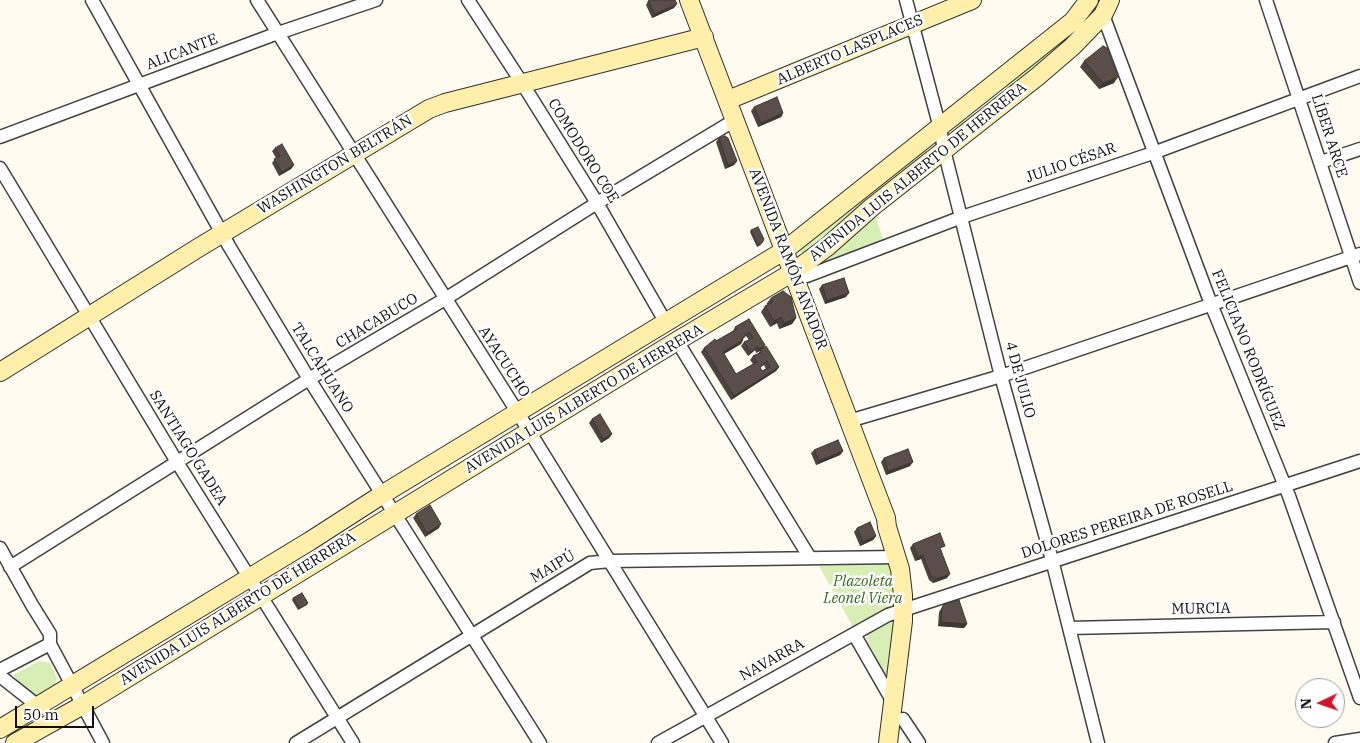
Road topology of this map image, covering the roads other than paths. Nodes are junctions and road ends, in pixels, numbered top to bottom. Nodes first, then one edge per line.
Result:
1 (92, 0) edge
2 (257, 0) edge
3 (376, 0) edge
4 (468, 0) edge
5 (689, 0) edge
6 (906, 0) edge
7 (972, 0) edge
8 (1089, 0) edge
9 (1266, 0) edge
10 (1106, 8) edge
11 (912, 25) junction
12 (278, 33) junction
13 (704, 37) junction
14 (1360, 76) edge
15 (522, 84) junction
16 (139, 86) junction
17 (1299, 97) junction
18 (728, 100) junction
19 (735, 120) junction
20 (940, 128) junction
21 (0, 137) edge
22 (1360, 149) edge
23 (944, 150) junction
24 (1153, 152) junction
25 (355, 153) junction
26 (1321, 162) junction
27 (0, 168) edge
28 (596, 204) junction
29 (962, 217) junction
30 (222, 233) junction
31 (785, 250) junction
32 (1356, 256) edge
33 (793, 272) junction
34 (1360, 283) edge
35 (445, 299) junction
36 (1211, 304) junction
37 (89, 317) junction
38 (666, 323) junction
39 (677, 341) junction
40 (0, 372) edge
41 (1001, 376) junction
42 (309, 380) junction
43 (518, 413) junction
44 (849, 421) junction
45 (529, 432) junction
46 (1360, 461) edge
47 (176, 462) junction
48 (1285, 486) junction
49 (383, 494) junction
50 (394, 514) junction
51 (886, 518) junction
52 (0, 548) edge
53 (810, 558) junction
54 (897, 558) junction
55 (1052, 560) junction
56 (610, 561) junction
57 (10, 568) junction
58 (249, 578) junction
59 (260, 596) junction
60 (909, 608) junction
61 (1334, 622) junction
62 (1069, 628) junction
63 (854, 634) junction
64 (471, 635) junction
65 (50, 644) junction
66 (0, 670) edge
67 (0, 676) edge
68 (72, 685) junction
69 (1360, 698) edge
70 (893, 702) junction
71 (83, 705) junction
72 (38, 706) junction
73 (706, 716) junction
74 (337, 718) junction
75 (903, 719) junction
76 (0, 730) edge
77 (1360, 739) edge
78 (15, 743) edge
79 (104, 743) edge
80 (296, 743) edge
81 (353, 743) edge
82 (540, 743) edge
83 (658, 743) edge
84 (722, 743) edge
85 (888, 743) edge
86 (900, 743) edge
87 (919, 743) edge
88 (1098, 743) edge
89 (1336, 743) edge

1 - 16 street, TALCAHUANO
2 - 12 street, AYACUCHO
3 - 12 street, ALICANTE
4 - 15 street, COMODORO COE
5 - 13 main road, AVENIDA RAMÓN ANADOR
6 - 11 street, 4 DE JULIO
7 - 11 main road, ALBERTO LASPLACES
8 - 20 main road, AVENIDA LUIS ALBERTO DE HERRERA
9 - 17 street, LÍBER ARCE
10 - 23 main road, AVENIDA LUIS ALBERTO DE HERRERA
10 - 24 street, FELICIANO RODRÍGUEZ
11 - 18 main road, ALBERTO LASPLACES
11 - 20 street, 4 DE JULIO
12 - 16 street, ALICANTE
12 - 25 street, AYACUCHO
13 - 15 main road, WASHINGTON BELTRÁN
13 - 18 main road, AVENIDA RAMÓN ANADOR
14 - 17 street, JULIO CÉSAR
15 - 25 main road, WASHINGTON BELTRÁN
15 - 28 street, COMODORO COE
16 - 21 street, ALICANTE
16 - 30 street, TALCAHUANO
17 - 24 street, JULIO CÉSAR
17 - 26 street, LÍBER ARCE
18 - 19 main road, AVENIDA RAMÓN ANADOR
19 - 28 street, CHACABUCO
19 - 31 main road, AVENIDA RAMÓN ANADOR
20 - 23 street, 4 DE JULIO
20 - 31 main road, AVENIDA LUIS ALBERTO DE HERRERA
22 - 26 street
23 - 29 street, 4 DE JULIO
23 - 33 main road, AVENIDA LUIS ALBERTO DE HERRERA
24 - 29 street, JULIO CÉSAR
24 - 36 street, FELICIANO RODRÍGUEZ
25 - 30 main road, WASHINGTON BELTRÁN
25 - 35 street, AYACUCHO
26 - 32 street, LÍBER ARCE
27 - 37 street, SANTIAGO GADEA
28 - 35 street, CHACABUCO
28 - 38 street, COMODORO COE
29 - 33 street, JULIO CÉSAR
29 - 41 street, 4 DE JULIO
30 - 37 main road, WASHINGTON BELTRÁN
30 - 42 street, TALCAHUANO
31 - 33 main road, AVENIDA RAMÓN ANADOR
31 - 38 main road, AVENIDA LUIS ALBERTO DE HERRERA
32 - 34 street, LÍBER ARCE
32 - 36 street
33 - 39 main road, AVENIDA LUIS ALBERTO DE HERRERA
33 - 44 main road, AVENIDA RAMÓN ANADOR
35 - 42 street, CHACABUCO
35 - 43 street, AYACUCHO
36 - 41 street
36 - 48 street, FELICIANO RODRÍGUEZ
37 - 40 main road, WASHINGTON BELTRÁN
37 - 47 street, SANTIAGO GADEA
38 - 43 main road, AVENIDA LUIS ALBERTO DE HERRERA
39 - 45 main road, AVENIDA LUIS ALBERTO DE HERRERA
39 - 53 street
41 - 44 street
41 - 55 street, 4 DE JULIO
42 - 47 street, CHACABUCO
42 - 49 street, TALCAHUANO
43 - 45 street, AYACUCHO
43 - 49 main road, AVENIDA LUIS ALBERTO DE HERRERA
44 - 51 main road, AVENIDA RAMÓN ANADOR
45 - 50 main road, AVENIDA LUIS ALBERTO DE HERRERA
45 - 56 street, AYACUCHO
46 - 48 street, DOLORES PEREIRA DE ROSELL
47 - 57 street, CHACABUCO
47 - 58 street, SANTIAGO GADEA
48 - 55 street, DOLORES PEREIRA DE ROSELL
48 - 61 street, FELICIANO RODRÍGUEZ
49 - 50 street, TALCAHUANO
49 - 58 main road, AVENIDA LUIS ALBERTO DE HERRERA
50 - 59 main road, AVENIDA LUIS ALBERTO DE HERRERA
50 - 64 street, TALCAHUANO
51 - 54 main road, AVENIDA RAMÓN ANADOR
51 - 60 main road, AVENIDA RAMÓN ANADOR
52 - 57 street
53 - 54 street, MAIPÚ
53 - 56 street, MAIPÚ
54 - 60 main road, AVENIDA RAMÓN ANADOR
55 - 60 street, DOLORES PEREIRA DE ROSELL
55 - 62 street, 4 DE JULIO
56 - 64 street, MAIPÚ
56 - 73 street, AYACUCHO
57 - 65 street
58 - 59 street, SANTIAGO GADEA
58 - 68 main road, AVENIDA LUIS ALBERTO DE HERRERA
59 - 71 main road, AVENIDA LUIS ALBERTO DE HERRERA
59 - 74 street, SANTIAGO GADEA
60 - 63 street, NAVARRA
60 - 70 main road, AVENIDA RAMÓN ANADOR
60 - 75 main road, AVENIDA RAMÓN ANADOR
61 - 62 street, MURCIA
61 - 69 street, FELICIANO RODRÍGUEZ
62 - 88 street, 4 DE JULIO
63 - 70 street
63 - 73 street, NAVARRA
64 - 74 street, MAIPÚ
64 - 82 street, TALCAHUANO
65 - 66 street
65 - 68 street
67 - 72 street
68 - 71 street
68 - 72 main road, AVENIDA LUIS ALBERTO DE HERRERA
70 - 85 main road, AVENIDA RAMÓN ANADOR
71 - 78 main road, AVENIDA LUIS ALBERTO DE HERRERA
71 - 79 street
72 - 76 main road, AVENIDA LUIS ALBERTO DE HERRERA
73 - 83 street, NAVARRA
73 - 84 street, AYACUCHO
74 - 80 street, MAIPÚ
74 - 81 street, SANTIAGO GADEA
75 - 86 main road, AVENIDA RAMÓN ANADOR
75 - 87 street
77 - 89 street

